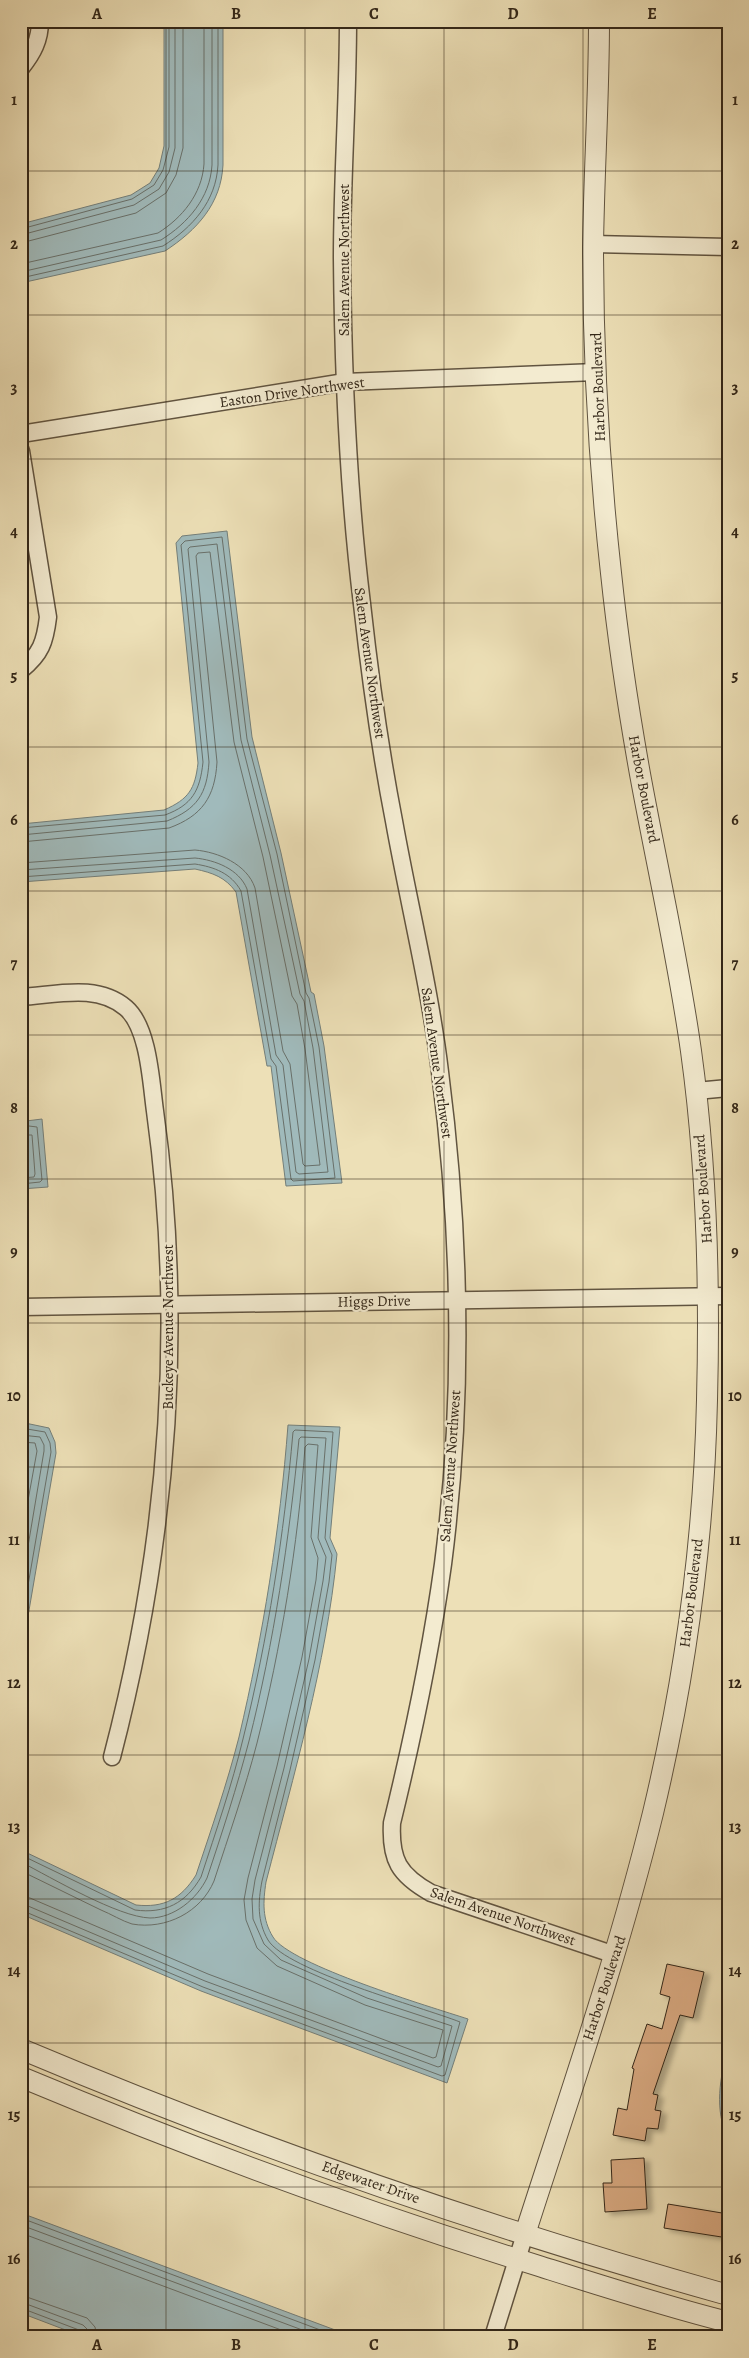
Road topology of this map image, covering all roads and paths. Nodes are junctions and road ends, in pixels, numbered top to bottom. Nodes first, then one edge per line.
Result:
1 (40, 21) edge
2 (348, 21) edge
3 (599, 21) edge
4 (21, 68) edge
5 (593, 244) junction
6 (728, 247) edge
7 (596, 372) junction
8 (345, 382) junction
9 (21, 434) edge
10 (21, 452) edge
11 (21, 670) edge
12 (21, 997) edge
13 (728, 1088) edge
14 (696, 1091) junction
15 (718, 1296) edge
16 (457, 1300) junction
17 (170, 1304) junction
18 (21, 1307) edge
19 (112, 1757) dead end
20 (615, 1954) junction
21 (21, 2049) edge
22 (21, 2078) edge
23 (525, 2234) junction
24 (517, 2260) junction
25 (728, 2295) edge
26 (728, 2322) edge
27 (493, 2337) edge

1 - 4 street
2 - 8 street, Salem Avenue Northwest
3 - 5 street, Harbor Boulevard
5 - 6 street
5 - 7 street, Harbor Boulevard
7 - 8 street, Easton Drive Northwest
7 - 14 street, Harbor Boulevard
8 - 9 street, Easton Drive Northwest
8 - 16 street, Salem Avenue Northwest
10 - 11 street
12 - 17 street, Buckeye Avenue Northwest
13 - 14 street
14 - 15 street, Harbor Boulevard
15 - 16 street, Higgs Drive
15 - 20 street, Harbor Boulevard
16 - 17 street, Higgs Drive
16 - 20 street, Salem Avenue Northwest
17 - 18 street, Higgs Drive
17 - 19 street, Buckeye Avenue Northwest
20 - 23 street, Harbor Boulevard
21 - 23 street, Edgewater Drive
22 - 24 street, Edgewater Drive
23 - 24 street, Harbor Boulevard
23 - 25 street, Edgewater Drive
24 - 26 street, Edgewater Drive
24 - 27 street, Harbor Boulevard

